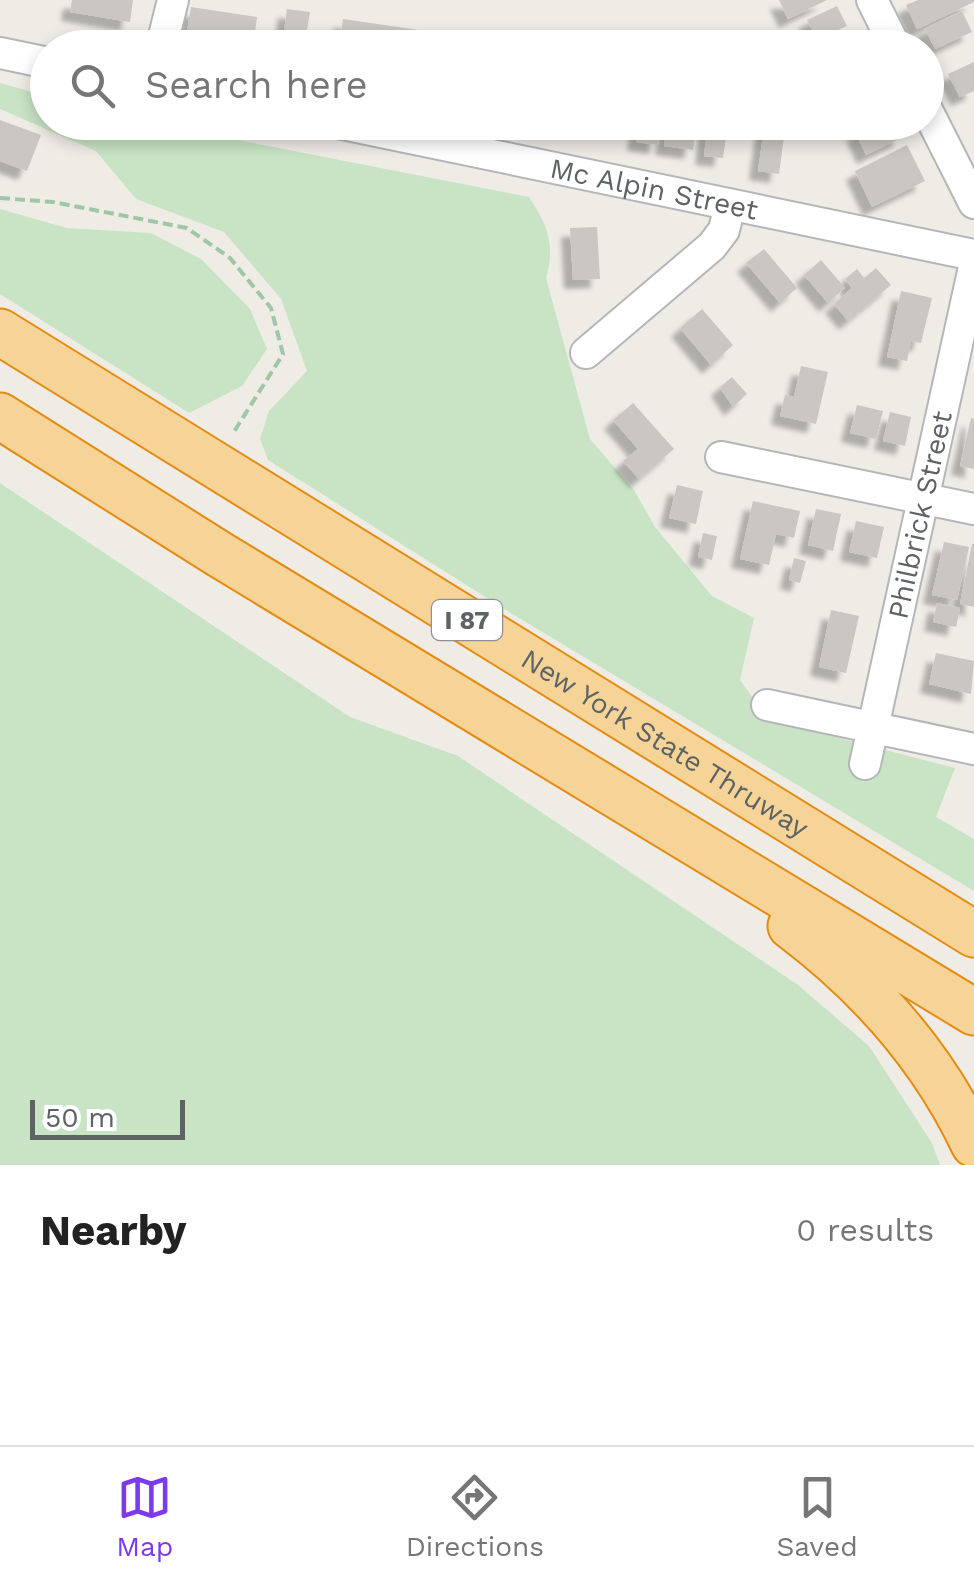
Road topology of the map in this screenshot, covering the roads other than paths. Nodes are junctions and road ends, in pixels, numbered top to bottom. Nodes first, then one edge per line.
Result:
1 (173, 0) edge
2 (872, 0) edge
3 (166, 30) edge
4 (887, 30) edge
5 (0, 52) edge
6 (30, 59) edge
7 (418, 140) edge
8 (942, 140) edge
9 (974, 204) edge
10 (730, 205) junction
11 (974, 255) edge
12 (974, 267) edge
13 (0, 332) edge
14 (586, 353) dead end
15 (0, 416) edge
16 (721, 456) dead end
17 (922, 498) junction
18 (974, 509) edge
19 (767, 706) dead end
20 (873, 728) junction
21 (974, 749) edge
22 (865, 764) dead end
23 (596, 781) junction
24 (974, 932) edge
25 (974, 1012) edge
26 (974, 1144) edge

1 - 3 street
2 - 4 street
5 - 6 street
7 - 10 street, Mc Alpin Street
8 - 9 street
10 - 11 street, Mc Alpin Street
10 - 14 street
12 - 17 street, Philbrick Street
13 - 24 highway, New York State Thruway / I 87
15 - 23 highway, I 87
16 - 17 street
17 - 18 street
17 - 20 street, Philbrick Street
19 - 20 street
20 - 21 street
20 - 22 street, Philbrick Street
23 - 25 highway, I 87
23 - 26 highway

